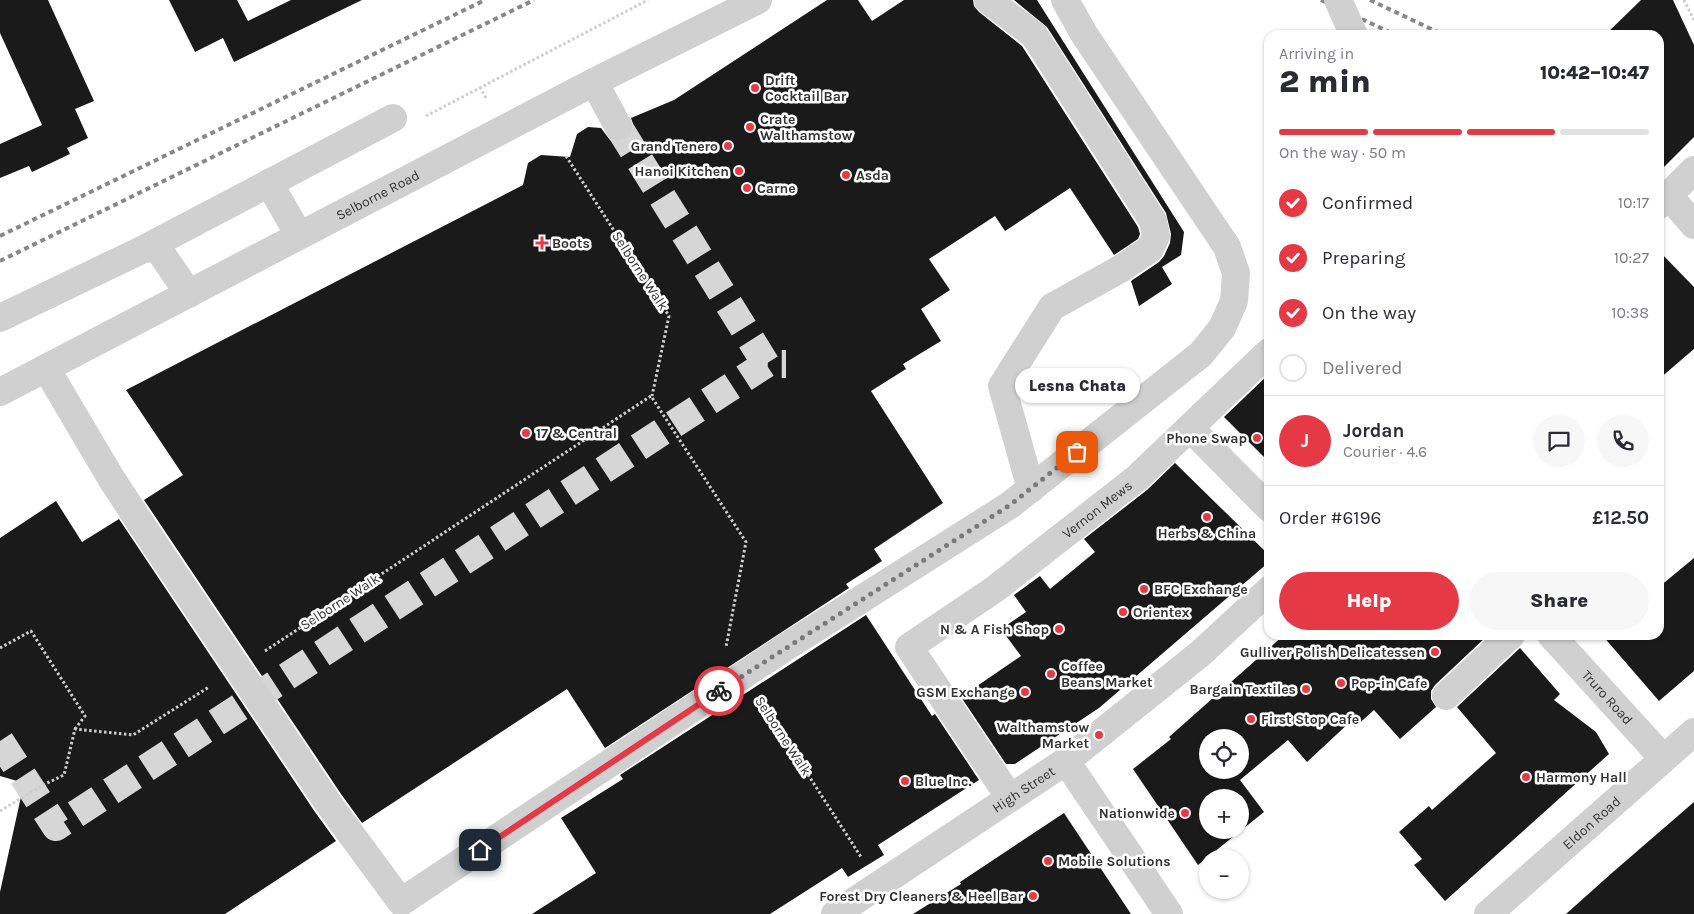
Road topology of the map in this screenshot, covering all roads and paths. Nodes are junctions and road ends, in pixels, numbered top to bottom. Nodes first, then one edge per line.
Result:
1 (758, 0) edge
2 (988, 0) edge
3 (1065, 0) edge
4 (1338, 0) edge
5 (1684, 0) edge
6 (1694, 20) edge
7 (1352, 30) edge
8 (594, 82) junction
9 (393, 118) dead end
10 (618, 126) tunnel mouth
11 (566, 156) dead end
12 (1694, 170) edge
13 (269, 183) junction
14 (1664, 200) edge
15 (1691, 222) edge
16 (300, 235) junction
17 (146, 248) junction
18 (189, 294) junction
19 (0, 318) edge
20 (1264, 357) edge
21 (46, 368) junction
22 (0, 392) edge
23 (652, 396) junction
24 (1190, 428) junction
25 (1031, 489) junction
26 (1264, 503) edge
27 (1264, 595) edge
28 (1506, 640) edge
29 (1556, 640) edge
30 (0, 648) edge
31 (729, 652) dead end
32 (258, 656) dead end
33 (211, 686) dead end
34 (1446, 696) dead end
35 (761, 701) dead end
36 (75, 729) junction
37 (1694, 732) edge
38 (1663, 758) junction
39 (1066, 761) junction
40 (1010, 798) junction
41 (0, 811) edge
42 (879, 885) junction
43 (397, 908) edge
44 (835, 914) edge
45 (1169, 914) edge
46 (1488, 914) edge

1 - 8 street, Selborne Road
2 - 25 street
3 - 25 street
4 - 7 street, bridge
5 - 6 path
8 - 10 street
8 - 16 street, Selborne Road
9 - 13 street
11 - 23 path, Selborne Walk
12 - 14 street
13 - 16 street
13 - 17 street
14 - 15 street
16 - 18 street, Selborne Road
17 - 18 street
17 - 19 street
18 - 21 street, Selborne Road
20 - 24 street, Vernon Mews
21 - 22 street, Selborne Road
21 - 43 street, bridge
23 - 31 path
23 - 32 path, Selborne Walk
24 - 26 street
24 - 40 street, Vernon Mews
25 - 43 street, bridge
27 - 39 street, High Street
28 - 34 street
29 - 38 street, Truro Road
30 - 36 path
33 - 36 path
35 - 42 path, Selborne Walk
36 - 41 path
37 - 38 street, Eldon Road
38 - 46 street, Eldon Road
39 - 40 street, High Street
39 - 45 street
40 - 42 street, High Street
42 - 44 street, High Street

